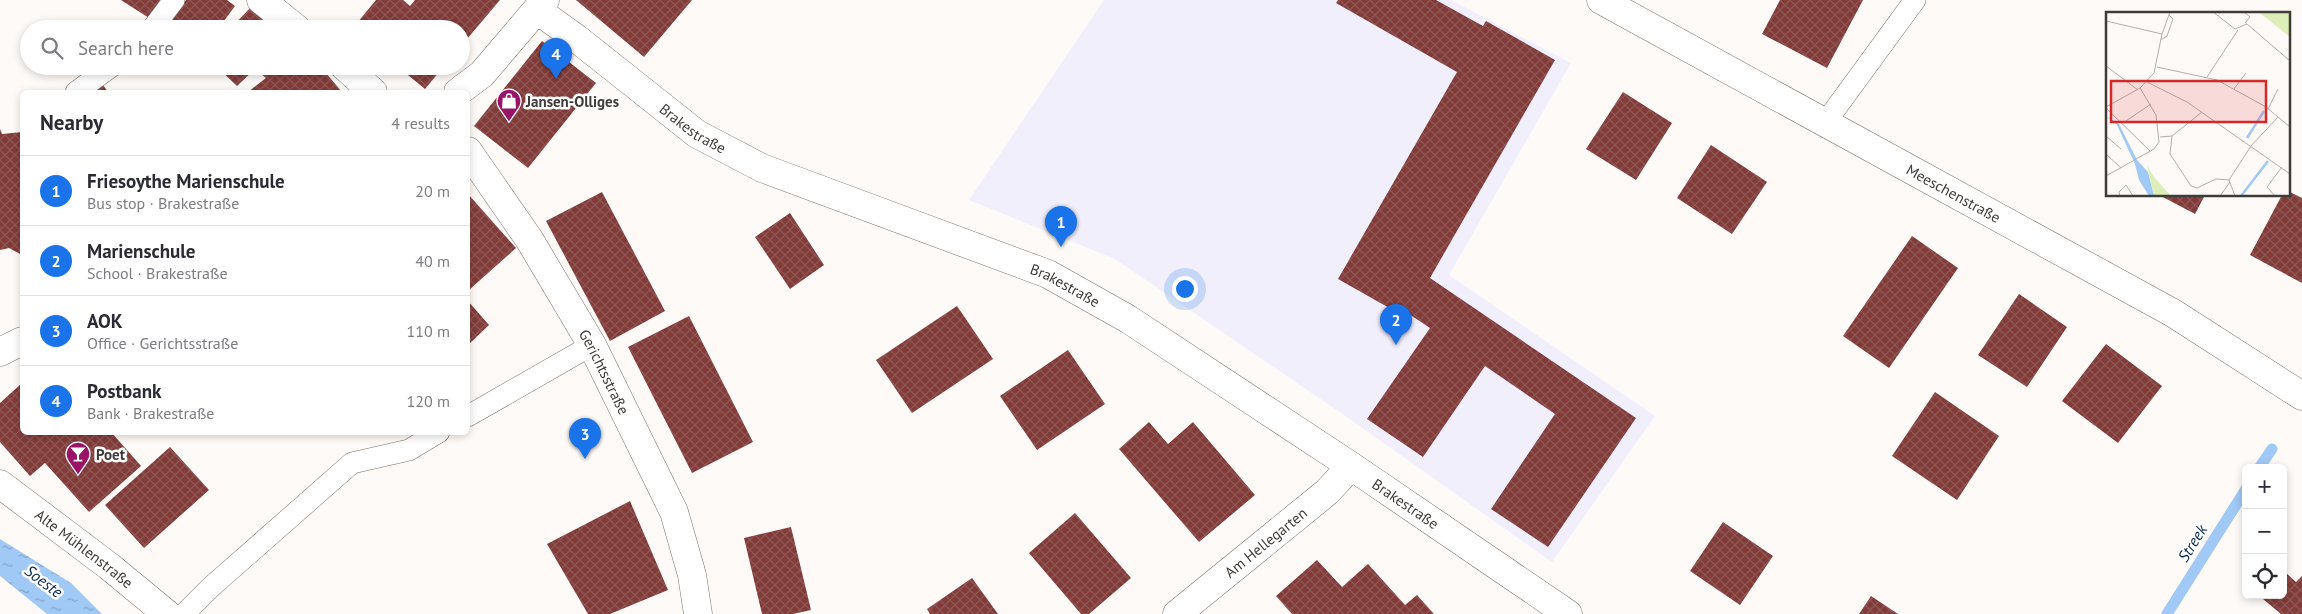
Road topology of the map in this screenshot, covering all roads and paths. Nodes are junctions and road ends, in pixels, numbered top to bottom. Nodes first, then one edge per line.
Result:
1 (174, 0) edge
2 (261, 0) edge
3 (1601, 0) edge
4 (1915, 0) edge
5 (541, 5) edge
6 (159, 20) edge
7 (286, 20) edge
8 (100, 75) edge
9 (354, 75) edge
10 (79, 90) edge
11 (371, 90) edge
12 (461, 90) edge
13 (1824, 123) junction
14 (470, 154) edge
15 (20, 342) edge
16 (592, 345) junction
17 (0, 352) edge
18 (2302, 396) edge
19 (470, 415) edge
20 (434, 435) edge
21 (1351, 466) junction
22 (0, 484) edge
23 (168, 614) edge
24 (184, 614) edge
25 (698, 614) edge
26 (1177, 614) edge
27 (1568, 614) edge

1 - 6 lane
2 - 7 street
3 - 13 street, Meeschenstraße
4 - 13 lane
5 - 12 street
5 - 21 street, Brakestraße
8 - 10 lane
9 - 11 street
13 - 18 street, Meeschenstraße
14 - 16 street, Gerichtsstraße
15 - 17 street
16 - 19 lane
16 - 25 street, Gerichtsstraße
20 - 24 lane
21 - 26 street, Am Hellegarten
21 - 27 street, Brakestraße
22 - 23 street, Alte Mühlenstraße

